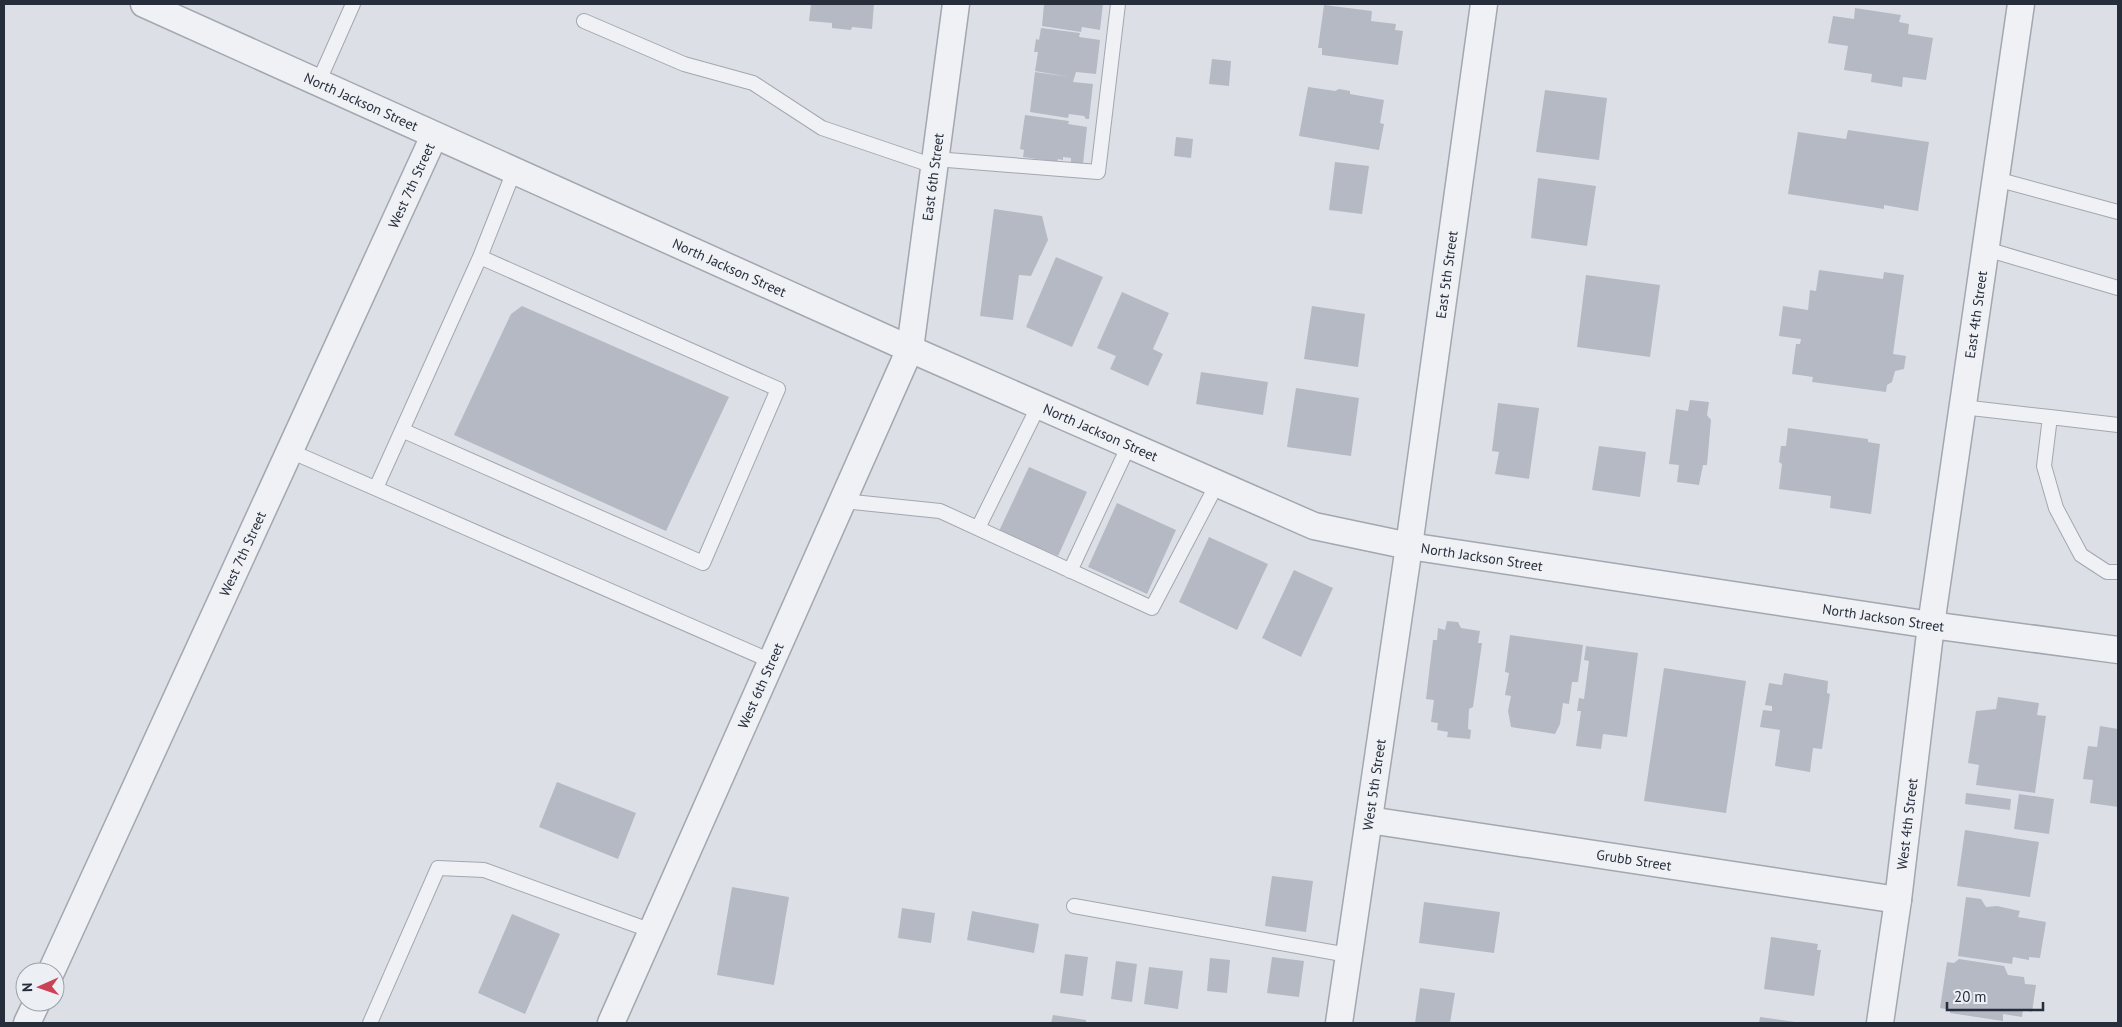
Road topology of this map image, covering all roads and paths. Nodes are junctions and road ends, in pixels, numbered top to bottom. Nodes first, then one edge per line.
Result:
1 (353, 4) edge
2 (956, 4) edge
3 (1118, 4) edge
4 (1484, 4) edge
5 (2021, 4) edge
6 (154, 6) edge
7 (584, 22) dead end
8 (318, 83) junction
9 (434, 136) junction
10 (935, 163) junction
11 (514, 171) junction
12 (1996, 179) junction
13 (2118, 212) edge
14 (1986, 249) junction
15 (480, 257) junction
16 (2118, 288) edge
17 (910, 349) junction
18 (1039, 405) junction
19 (1962, 407) junction
20 (2050, 417) junction
21 (2118, 425) edge
22 (404, 431) junction
23 (1129, 445) junction
24 (290, 451) junction
25 (1217, 484) junction
26 (376, 488) junction
27 (843, 501) junction
28 (978, 528) junction
29 (1409, 546) junction
30 (1070, 571) junction
31 (2118, 572) edge
32 (1931, 625) junction
33 (2118, 650) edge
34 (771, 661) junction
35 (1369, 820) junction
36 (1898, 900) junction
37 (1074, 906) dead end
38 (652, 931) junction
39 (1348, 954) junction
40 (55, 962) edge
41 (370, 1023) edge
42 (611, 1023) edge
43 (1339, 1023) edge
44 (1880, 1023) edge

1 - 8 lane
2 - 10 street, East 6th Street
3 - 10 lane
4 - 29 street, East 5th Street
5 - 12 street, East 4th Street
6 - 8 street, North Jackson Street
7 - 10 lane
8 - 9 street, North Jackson Street
9 - 11 street, North Jackson Street
9 - 24 street, West 7th Street
10 - 17 street, East 6th Street
11 - 15 lane
11 - 17 street, North Jackson Street
12 - 13 lane
12 - 14 street, East 4th Street
14 - 16 lane
14 - 19 street, East 4th Street
15 - 22 lane
15 - 22 lane
17 - 18 street, North Jackson Street
17 - 27 street, West 6th Street
18 - 23 street, North Jackson Street
18 - 28 lane
19 - 20 lane
19 - 32 street, East 4th Street
20 - 21 lane
20 - 31 lane
22 - 26 lane
23 - 25 street, North Jackson Street
23 - 30 lane
24 - 26 lane
24 - 40 street, West 7th Street
25 - 29 street, North Jackson Street
25 - 30 lane
26 - 34 lane
27 - 28 lane
27 - 34 street, West 6th Street
28 - 30 lane
29 - 32 street, North Jackson Street
29 - 35 street, West 5th Street
32 - 33 street, North Jackson Street
32 - 36 street, West 4th Street
34 - 38 street, West 6th Street
35 - 36 street, Grubb Street
35 - 39 street, West 5th Street
36 - 44 street, West 4th Street
37 - 39 lane
38 - 41 lane
38 - 42 street, West 6th Street
39 - 43 street, West 5th Street

